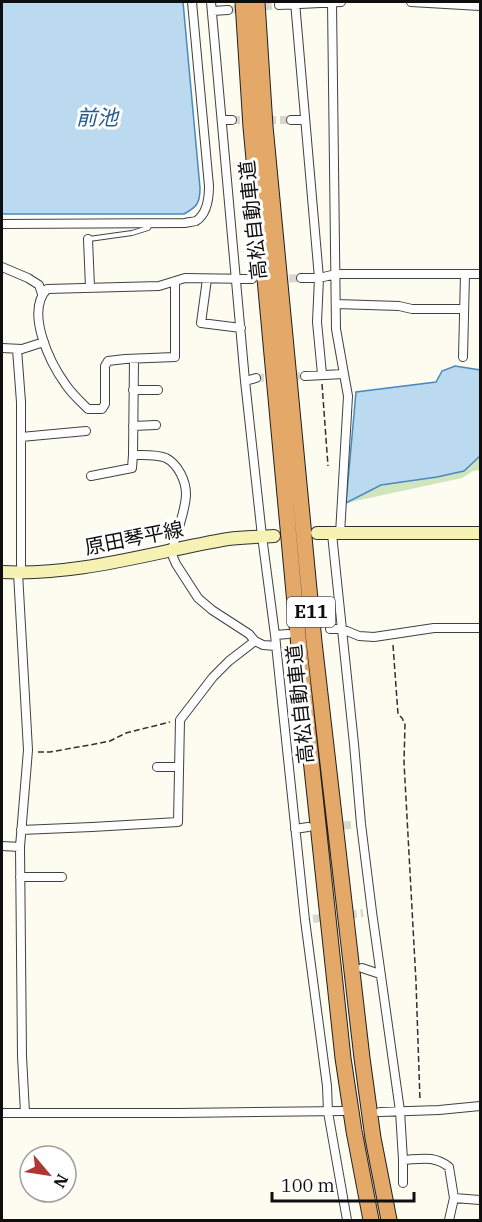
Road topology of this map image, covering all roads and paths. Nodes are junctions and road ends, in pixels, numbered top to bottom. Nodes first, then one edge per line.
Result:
1 (192, 2) edge
2 (243, 2) edge
3 (257, 2) edge
4 (332, 2) edge
5 (341, 2) edge
6 (411, 2) edge
7 (295, 3) edge
8 (279, 5) dead end
9 (211, 6) edge
10 (480, 6) edge
11 (228, 9) tunnel mouth
12 (222, 120) junction
13 (232, 120) tunnel mouth
14 (291, 120) tunnel mouth
15 (305, 120) junction
16 (150, 223) junction
17 (2, 224) edge
18 (88, 239) joint
19 (2, 267) edge
20 (336, 274) junction
21 (465, 274) junction
22 (480, 274) edge
23 (301, 278) tunnel mouth
24 (319, 278) junction
25 (207, 279) junction
26 (236, 279) junction
27 (252, 279) dead end
28 (175, 281) junction
29 (90, 287) junction
30 (42, 294) junction
31 (336, 304) junction
32 (464, 309) junction
33 (240, 328) junction
34 (44, 342) junction
35 (2, 348) edge
36 (17, 349) junction
37 (463, 357) dead end
38 (134, 359) junction
39 (344, 374) junction
40 (305, 375) tunnel mouth
41 (322, 375) junction
42 (256, 378) tunnel mouth
43 (245, 381) junction
44 (134, 390) junction
45 (158, 390) dead end
46 (156, 425) dead end
47 (133, 426) junction
48 (86, 430) dead end
49 (21, 437) junction
50 (133, 455) junction
51 (328, 466) dead end
52 (91, 476) dead end
53 (316, 533) dead end
54 (480, 533) edge
55 (336, 534) junction
56 (268, 536) junction
57 (172, 550) junction
58 (2, 572) edge
59 (19, 573) junction
60 (480, 628) edge
61 (330, 629) dead end
62 (342, 629) junction
63 (288, 634) dead end
64 (275, 635) junction
65 (392, 635) junction
66 (255, 641) junction
67 (276, 646) junction
68 (180, 720) junction
69 (27, 752) junction
70 (157, 767) dead end
71 (179, 767) junction
72 (308, 827) dead end
73 (295, 829) junction
74 (21, 830) junction
75 (2, 846) edge
76 (20, 847) junction
77 (20, 877) junction
78 (62, 877) dead end
79 (362, 968) dead end
80 (380, 974) junction
81 (480, 1106) edge
82 (420, 1110) junction
83 (343, 1111) dead end
84 (400, 1111) junction
85 (328, 1112) junction
86 (380, 1112) dead end
87 (2, 1113) edge
88 (25, 1113) junction
89 (403, 1160) junction
90 (403, 1183) dead end
91 (454, 1198) junction
92 (480, 1200) edge
93 (346, 1221) edge
94 (371, 1221) edge
95 (390, 1221) edge
96 (449, 1221) edge

1 - 16 street
2 - 94 highway, 高松自動車道 / E11
3 - 95 highway, 高松自動車道 / E11
4 - 5 street
4 - 7 street
4 - 20 street
6 - 10 street
7 - 8 street
7 - 15 street
9 - 11 street
9 - 12 street
12 - 13 street
12 - 26 street
14 - 15 street
15 - 24 street
16 - 17 street
16 - 18 lane
18 - 29 street
19 - 30 street
20 - 21 street
20 - 24 street
20 - 31 street
21 - 22 street
21 - 32 street
23 - 24 street
24 - 41 street
25 - 26 street
25 - 28 street
25 - 33 street
26 - 27 street
26 - 33 street
28 - 29 street
28 - 38 street
29 - 30 street
30 - 34 street
31 - 32 street
31 - 39 street
32 - 37 street
33 - 43 street
34 - 36 street
34 - 38 street
35 - 36 street
36 - 49 street
38 - 44 street
39 - 41 street
39 - 55 street
40 - 41 street
41 - 51 path
42 - 43 street
43 - 56 street
44 - 45 street
44 - 47 street
46 - 47 street
47 - 50 street
48 - 49 street
49 - 59 street
50 - 52 street
50 - 57 street
53 - 55 main road
54 - 55 main road
55 - 62 street
56 - 57 main road, 原田琴平線
56 - 64 street
57 - 59 main road, 原田琴平線
57 - 66 street
58 - 59 main road, 原田琴平線
59 - 69 street
60 - 65 street
61 - 62 street
62 - 65 street
62 - 80 street
63 - 64 street
64 - 67 street
65 - 82 path
66 - 67 street
66 - 68 street
67 - 73 street
68 - 69 path
68 - 71 street
69 - 74 street
70 - 71 street
71 - 74 street
72 - 73 street
73 - 85 street
74 - 76 street
75 - 76 street
76 - 77 street
77 - 78 street
77 - 88 street
79 - 80 street
80 - 84 street
81 - 82 street
82 - 84 street
83 - 85 street
84 - 86 street
84 - 89 street
85 - 88 street
85 - 93 street
87 - 88 street
89 - 90 street
89 - 91 street
91 - 92 street
91 - 96 street

